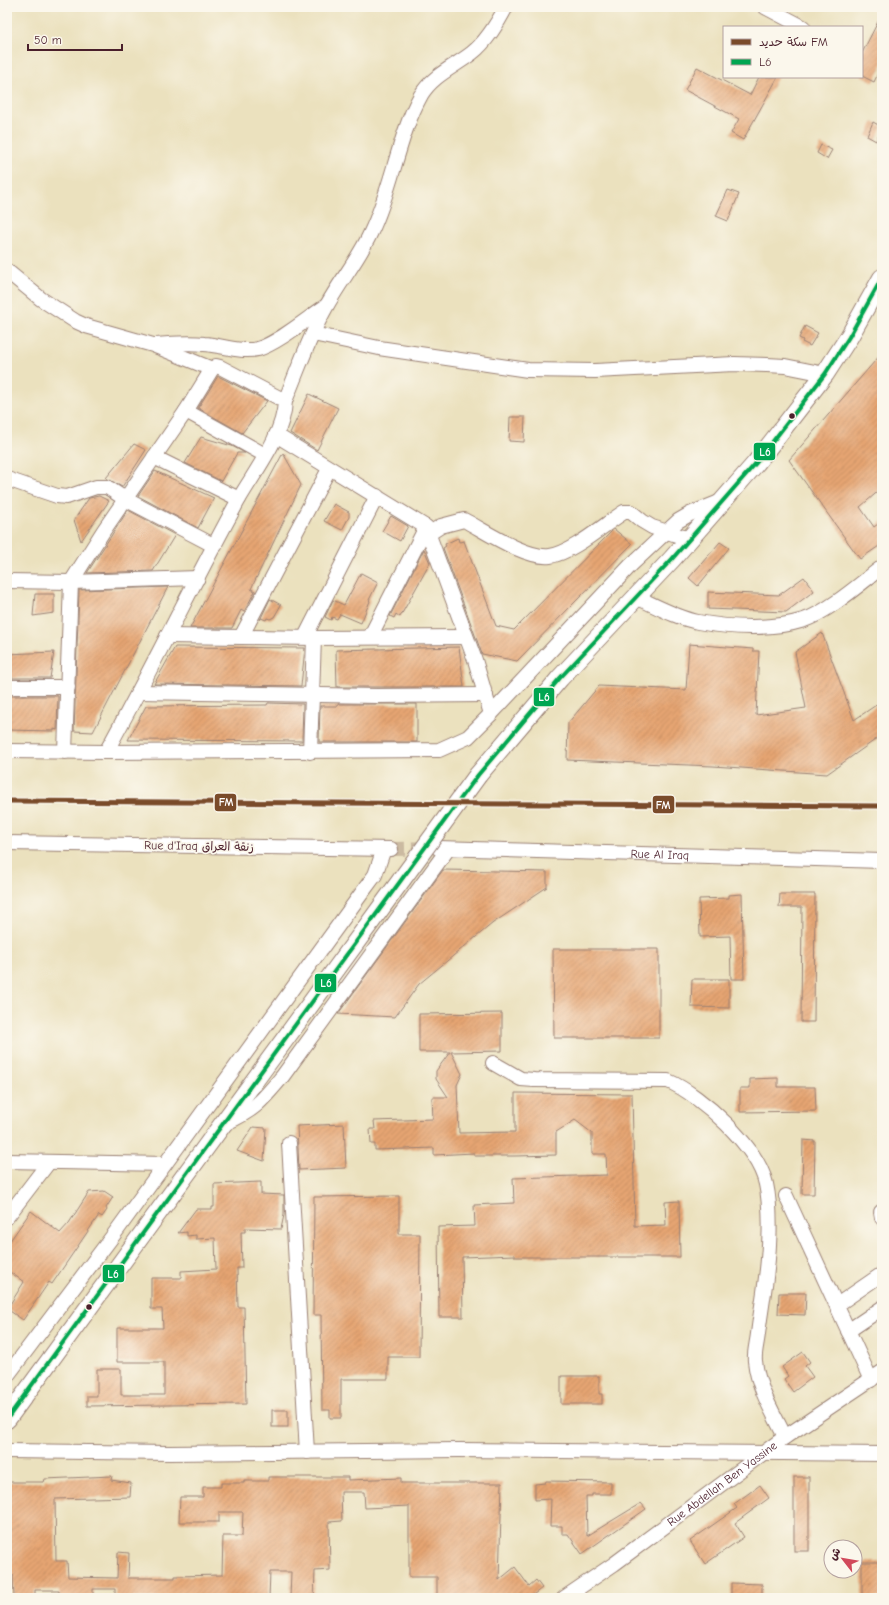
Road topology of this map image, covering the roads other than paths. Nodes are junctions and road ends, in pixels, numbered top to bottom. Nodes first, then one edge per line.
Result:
1 (506, 7) edge
2 (765, 7) edge
3 (801, 26) edge
4 (7, 271) edge
5 (882, 278) edge
6 (326, 306) junction
7 (313, 334) junction
8 (153, 345) junction
9 (212, 369) junction
10 (825, 374) junction
11 (285, 401) junction
12 (186, 411) junction
13 (276, 435) junction
14 (265, 454) junction
15 (154, 457) junction
16 (329, 469) junction
17 (7, 479) edge
18 (377, 496) junction
19 (126, 499) junction
20 (239, 499) junction
21 (723, 500) junction
22 (428, 530) junction
23 (666, 533) junction
24 (689, 540) junction
25 (215, 546) junction
26 (882, 567) edge
27 (198, 578) junction
28 (7, 581) edge
29 (71, 582) junction
30 (636, 597) junction
31 (167, 636) junction
32 (241, 637) junction
33 (370, 637) junction
34 (465, 637) junction
35 (310, 638) junction
36 (7, 687) edge
37 (68, 687) junction
38 (139, 692) junction
39 (312, 695) junction
40 (486, 695) junction
41 (491, 714) junction
42 (7, 751) edge
43 (65, 752) junction
44 (106, 752) junction
45 (310, 752) junction
46 (7, 843) edge
47 (882, 861) edge
48 (493, 1063) dead end
49 (224, 1124) junction
50 (289, 1143) dead end
51 (7, 1161) edge
52 (49, 1162) junction
53 (164, 1164) junction
54 (786, 1196) dead end
55 (7, 1217) edge
56 (882, 1274) edge
57 (837, 1305) junction
58 (882, 1308) edge
59 (848, 1331) junction
60 (7, 1376) edge
61 (876, 1376) edge
62 (7, 1419) edge
63 (785, 1436) junction
64 (7, 1451) edge
65 (307, 1452) junction
66 (761, 1454) junction
67 (882, 1454) edge
68 (564, 1598) edge

1 - 6 street
2 - 3 street
4 - 8 street
5 - 10 main road
6 - 7 street
6 - 8 street
7 - 10 street
7 - 11 street
8 - 9 street
9 - 11 street
9 - 12 street
10 - 21 main road
11 - 13 street
12 - 14 street
12 - 15 street
13 - 14 street
13 - 16 street
14 - 20 street
15 - 19 street
15 - 20 street
16 - 18 street
16 - 32 street
17 - 19 street
18 - 22 street
18 - 35 street
19 - 25 street
19 - 29 street
20 - 25 street
21 - 23 street
21 - 24 main road
22 - 23 street
22 - 33 street
22 - 34 street
23 - 24 street
23 - 41 street
24 - 30 main road
25 - 27 street
26 - 30 street
27 - 29 street
27 - 31 street
28 - 29 street
29 - 37 street
30 - 49 main road, bridge
31 - 32 street
31 - 38 street
32 - 35 street
33 - 34 street
33 - 35 street
34 - 40 street
35 - 39 street
36 - 37 street
37 - 43 street
38 - 39 street
38 - 44 street
39 - 40 street
39 - 45 street
40 - 41 street
41 - 45 street
42 - 43 street
43 - 44 street
44 - 45 street
46 - 53 street, Rue d'Iraq زنقة العراق
47 - 49 street, Rue Al Iraq
48 - 63 street
49 - 62 main road
50 - 65 street
51 - 52 street
52 - 53 street
52 - 55 street
53 - 60 street
54 - 57 street
56 - 57 street
57 - 59 street
58 - 59 street
59 - 61 street
61 - 63 street, Rue Abdellah Ben Yassine
63 - 66 street, Rue Abdellah Ben Yassine
64 - 65 street
65 - 66 street
66 - 67 street
66 - 68 street, Rue Abdellah Ben Yassine

